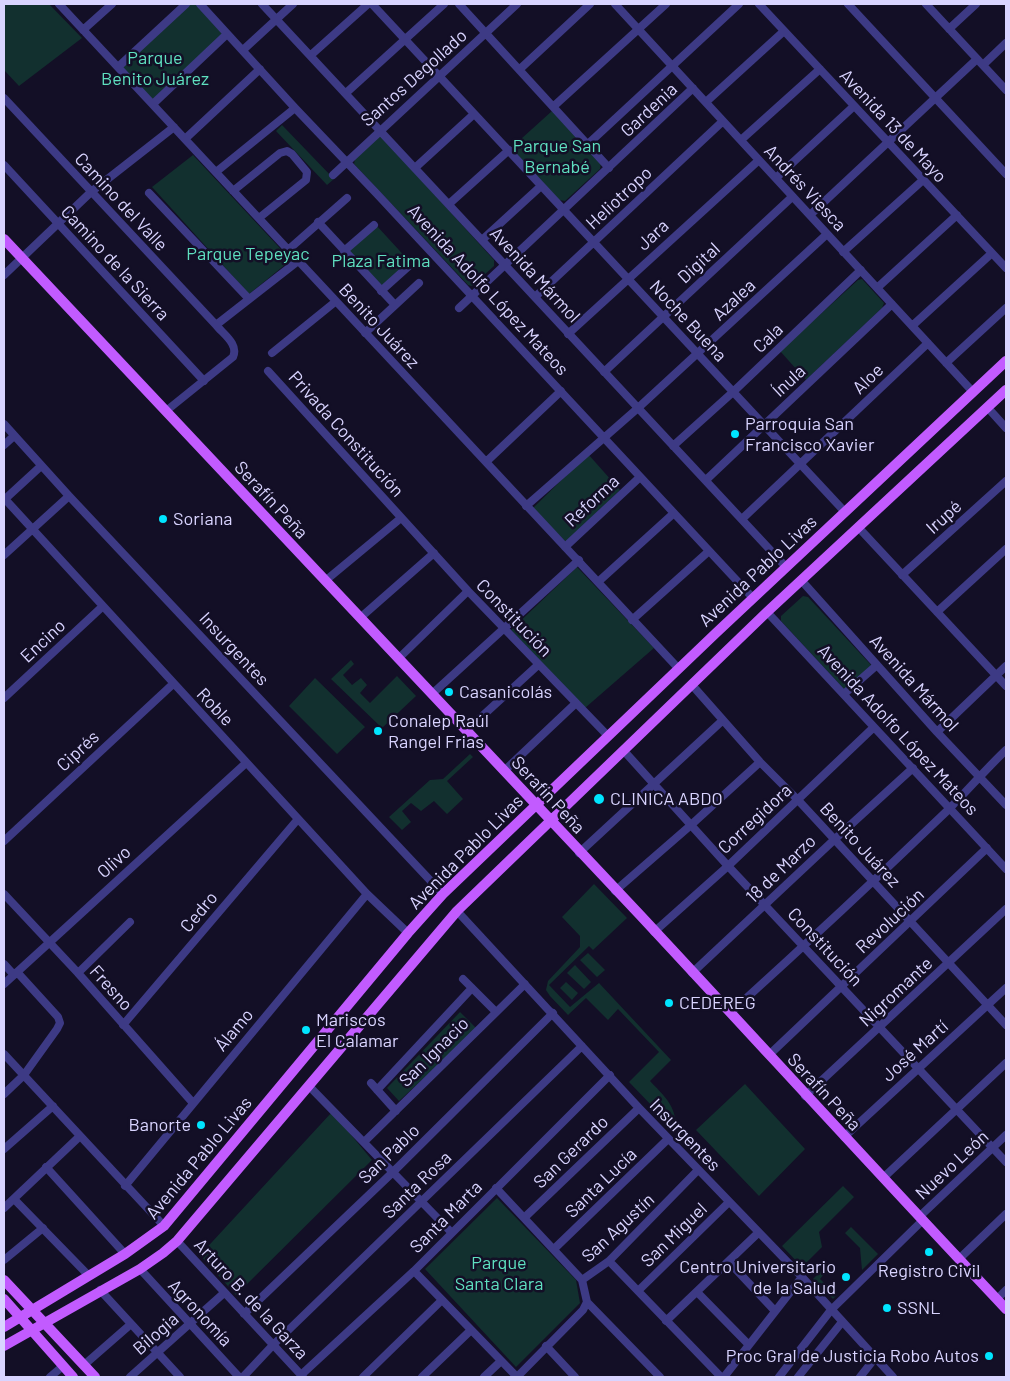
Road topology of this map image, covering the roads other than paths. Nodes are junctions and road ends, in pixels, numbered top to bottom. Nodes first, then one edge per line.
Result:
1 (59, 4) edge
2 (112, 4) edge
3 (186, 4) edge
4 (200, 4) edge
5 (262, 4) edge
6 (293, 4) edge
7 (370, 4) edge
8 (444, 4) edge
9 (459, 4) edge
10 (517, 4) edge
11 (590, 4) edge
12 (615, 4) edge
13 (666, 4) edge
14 (739, 4) edge
15 (759, 4) edge
16 (848, 4) edge
17 (926, 4) edge
18 (976, 4) edge
19 (276, 19) junction
20 (639, 29) junction
21 (950, 29) junction
22 (83, 30) junction
23 (784, 31) junction
24 (486, 33) junction
25 (227, 34) junction
26 (405, 39) junction
27 (1006, 43) edge
28 (243, 50) junction
29 (311, 55) junction
30 (977, 59) junction
31 (983, 65) junction
32 (672, 66) junction
33 (118, 67) junction
34 (260, 69) junction
35 (520, 69) junction
36 (820, 69) junction
37 (439, 76) junction
38 (693, 88) junction
39 (1006, 90) edge
40 (346, 93) junction
41 (936, 97) junction
42 (4, 98) edge
43 (706, 102) junction
44 (153, 104) junction
45 (554, 106) junction
46 (854, 106) junction
47 (295, 108) junction
48 (474, 114) junction
49 (724, 122) junction
50 (174, 127) junction
51 (380, 130) junction
52 (185, 139) junction
53 (740, 140) junction
54 (888, 142) junction
55 (588, 144) junction
56 (508, 150) junction
57 (759, 160) junction
58 (346, 161) junction
59 (4, 165) edge
60 (416, 167) junction
61 (609, 168) junction
62 (216, 172) junction
63 (333, 174) dead end
64 (1006, 174) edge
65 (776, 178) junction
66 (923, 180) junction
67 (542, 186) junction
68 (233, 190) junction
69 (91, 192) junction
70 (149, 193) dead end
71 (792, 196) junction
72 (347, 198) dead end
73 (450, 204) junction
74 (564, 211) junction
75 (810, 215) junction
76 (956, 216) junction
77 (259, 218) junction
78 (318, 222) junction
79 (58, 223) junction
80 (374, 225) dead end
81 (827, 234) junction
82 (4, 239) edge
83 (482, 240) junction
84 (594, 243) junction
85 (288, 250) junction
86 (344, 251) junction
87 (844, 252) junction
88 (992, 253) junction
89 (22, 258) junction
90 (298, 261) junction
91 (410, 265) dead end
92 (504, 265) junction
93 (1006, 268) edge
94 (861, 270) junction
95 (4, 275) edge
96 (628, 279) junction
97 (419, 283) dead end
98 (877, 288) junction
99 (381, 291) junction
100 (472, 296) junction
101 (535, 297) junction
102 (249, 299) junction
103 (335, 302) junction
104 (892, 304) junction
105 (394, 305) junction
106 (459, 308) dead end
107 (1006, 308) edge
108 (663, 317) junction
109 (216, 326) junction
110 (912, 326) junction
111 (365, 333) junction
112 (568, 334) junction
113 (928, 343) junction
114 (272, 353) dead end
115 (698, 354) junction
116 (1006, 361) edge
117 (946, 362) junction
118 (268, 371) dead end
119 (604, 372) junction
120 (204, 381) junction
121 (1006, 390) edge
122 (561, 391) junction
123 (734, 392) junction
124 (973, 392) junction
125 (638, 408) junction
126 (988, 408) junction
127 (166, 411) junction
128 (4, 424) edge
129 (764, 425) junction
130 (1006, 428) edge
131 (14, 436) junction
132 (604, 438) junction
133 (4, 445) edge
134 (673, 446) junction
135 (486, 462) junction
136 (801, 464) junction
137 (41, 466) junction
138 (640, 477) junction
139 (706, 480) junction
140 (1006, 481) edge
141 (69, 496) junction
142 (4, 499) edge
143 (526, 506) junction
144 (845, 512) junction
145 (674, 513) junction
146 (401, 518) junction
147 (742, 519) junction
148 (858, 527) junction
149 (32, 529) junction
150 (565, 547) junction
151 (1006, 549) edge
152 (709, 551) junction
153 (434, 553) junction
154 (4, 555) edge
155 (578, 560) junction
156 (786, 567) junction
157 (902, 575) junction
158 (801, 580) junction
159 (324, 581) junction
160 (598, 582) junction
161 (468, 591) junction
162 (753, 598) junction
163 (103, 606) junction
164 (767, 612) junction
165 (937, 612) junction
166 (360, 618) junction
167 (632, 620) junction
168 (504, 628) junction
169 (398, 658) junction
170 (538, 665) junction
171 (877, 665) junction
172 (1006, 666) edge
173 (678, 668) junction
174 (996, 676) junction
175 (173, 684) junction
176 (692, 685) junction
177 (1006, 686) edge
178 (432, 694) junction
179 (844, 694) junction
180 (4, 698) edge
181 (576, 703) junction
182 (723, 720) junction
183 (874, 727) junction
184 (466, 731) junction
185 (937, 732) junction
186 (608, 736) junction
187 (1006, 750) edge
188 (624, 751) junction
189 (760, 762) junction
190 (246, 763) junction
191 (913, 768) junction
192 (504, 771) junction
193 (980, 775) junction
194 (654, 785) junction
195 (798, 800) junction
196 (1006, 805) edge
197 (536, 806) junction
198 (950, 808) junction
199 (298, 819) junction
200 (550, 821) junction
201 (692, 825) junction
202 (835, 839) junction
203 (4, 841) edge
204 (988, 848) junction
205 (579, 852) junction
206 (728, 866) junction
207 (1006, 869) edge
208 (873, 881) junction
209 (615, 891) junction
210 (4, 894) edge
211 (367, 894) junction
212 (444, 894) junction
213 (766, 905) junction
214 (1006, 909) edge
215 (457, 911) junction
216 (130, 922) dead end
217 (911, 922) junction
218 (654, 932) junction
219 (408, 933) junction
220 (49, 942) junction
221 (804, 946) junction
222 (949, 963) junction
223 (4, 964) edge
224 (78, 973) junction
225 (692, 973) junction
226 (16, 974) junction
227 (463, 979) dead end
228 (4, 984) edge
229 (524, 984) junction
230 (842, 986) junction
231 (472, 988) junction
232 (1006, 988) edge
233 (988, 1006) junction
234 (496, 1012) junction
235 (553, 1013) junction
236 (730, 1013) junction
237 (123, 1024) junction
238 (1006, 1025) edge
239 (880, 1027) junction
240 (582, 1046) junction
241 (4, 1054) edge
242 (769, 1055) junction
243 (1006, 1064) edge
244 (918, 1067) junction
245 (24, 1075) junction
246 (610, 1075) junction
247 (370, 1083) dead end
248 (309, 1086) junction
249 (377, 1090) junction
250 (4, 1094) edge
251 (806, 1096) junction
252 (193, 1103) junction
253 (52, 1106) junction
254 (639, 1108) junction
255 (957, 1109) junction
256 (396, 1111) junction
257 (1006, 1135) edge
258 (80, 1136) junction
259 (844, 1137) junction
260 (668, 1139) junction
261 (364, 1142) junction
262 (993, 1148) junction
263 (4, 1150) edge
264 (1006, 1162) edge
265 (46, 1167) junction
266 (698, 1170) junction
267 (393, 1172) junction
268 (883, 1178) junction
269 (125, 1186) junction
270 (496, 1188) junction
271 (14, 1198) junction
272 (422, 1201) junction
273 (730, 1202) junction
274 (4, 1208) edge
275 (1006, 1214) edge
276 (524, 1218) junction
277 (921, 1218) junction
278 (164, 1226) junction
279 (43, 1228) junction
280 (451, 1232) junction
281 (758, 1233) junction
282 (177, 1241) junction
283 (554, 1249) junction
284 (125, 1254) junction
285 (959, 1258) junction
286 (4, 1260) edge
287 (609, 1261) junction
288 (729, 1262) junction
289 (140, 1269) junction
290 (414, 1271) junction
291 (89, 1276) junction
292 (802, 1277) junction
293 (4, 1280) edge
294 (582, 1280) junction
295 (100, 1290) junction
296 (639, 1290) junction
297 (1006, 1290) edge
298 (697, 1292) junction
299 (224, 1293) junction
300 (4, 1299) edge
301 (997, 1299) junction
302 (442, 1300) junction
303 (587, 1302) junction
304 (1006, 1309) edge
305 (831, 1310) junction
306 (32, 1311) junction
307 (775, 1312) junction
308 (244, 1314) junction
309 (21, 1318) junction
310 (666, 1320) junction
311 (842, 1322) junction
312 (44, 1323) junction
313 (132, 1324) junction
314 (190, 1324) junction
315 (4, 1327) edge
316 (471, 1330) junction
317 (32, 1331) junction
318 (61, 1340) junction
319 (273, 1345) junction
320 (748, 1345) junction
321 (4, 1346) edge
322 (546, 1346) junction
323 (49, 1350) junction
324 (158, 1352) junction
325 (875, 1358) junction
326 (501, 1361) junction
327 (84, 1365) junction
328 (63, 1366) junction
329 (302, 1376) edge
330 (50, 1377) edge
331 (73, 1377) edge
332 (95, 1377) edge
333 (130, 1377) edge
334 (180, 1377) edge
335 (239, 1377) edge
336 (244, 1377) edge
337 (363, 1377) edge
338 (422, 1377) edge
339 (484, 1377) edge
340 (517, 1377) edge
341 (575, 1377) edge
342 (660, 1377) edge
343 (722, 1377) edge
344 (779, 1377) edge
345 (798, 1377) edge
346 (860, 1377) edge
347 (893, 1377) edge

1 - 22 street, Benito Juárez
2 - 22 street
3 - 33 street
4 - 25 street, Avenida Adolfo López Mateos
5 - 19 street, Avenida Mármol
6 - 19 street
7 - 26 street, Noche Buena
7 - 29 street
8 - 26 street
9 - 24 street
10 - 24 street, Santos Degollado
11 - 35 street
12 - 20 street, Andrés Viesca
13 - 20 street
14 - 32 street
15 - 23 street, Avenida 13 de Mayo
16 - 41 street
17 - 21 street
18 - 21 street
19 - 28 street
19 - 29 street, Avenida Mármol
20 - 32 street, Andrés Viesca
20 - 45 street
21 - 30 street
22 - 33 street, Benito Juárez
23 - 36 street, Avenida 13 de Mayo
23 - 43 street, Gardenia
24 - 35 street
24 - 37 street, Santos Degollado
25 - 28 street, Avenida Adolfo López Mateos
25 - 44 street
26 - 37 street, Noche Buena
26 - 40 street
27 - 31 street
28 - 34 street, Avenida Adolfo López Mateos
29 - 40 street, Avenida Mármol
30 - 31 street
30 - 41 street
31 - 39 street
32 - 38 street, Andrés Viesca
32 - 55 street
33 - 44 street, Benito Juárez
34 - 47 street, Avenida Adolfo López Mateos
34 - 52 street
35 - 45 street
36 - 46 street, Avenida 13 de Mayo
36 - 53 street
37 - 48 street, Noche Buena
37 - 51 street, Santos Degollado
38 - 43 street, Andrés Viesca
38 - 61 street, Gardenia
40 - 51 street, Avenida Mármol
41 - 54 street
41 - 64 street
42 - 69 street, Camino del Valle
43 - 49 street, Andrés Viesca
44 - 50 street, Benito Juárez
45 - 55 street
46 - 54 street, Avenida 13 de Mayo
46 - 65 street
47 - 58 street, Avenida Adolfo López Mateos
47 - 62 street
48 - 56 street, Noche Buena
48 - 60 street
49 - 53 street, Andrés Viesca
49 - 84 street, Heliotropo
50 - 52 street, Benito Juárez
50 - 69 street
51 - 58 street, Santos Degollado
51 - 60 street, Avenida Mármol
52 - 62 street, Benito Juárez
53 - 57 street, Andrés Viesca
54 - 66 street, Avenida 13 de Mayo
54 - 75 street
55 - 61 street
56 - 67 street, Noche Buena
56 - 73 street
57 - 65 street, Andrés Viesca
57 - 96 street, Jara
58 - 63 street, Santos Degollado
58 - 100 street, Avenida Adolfo López Mateos
59 - 79 street, Camino de la Sierra
60 - 73 street, Avenida Mármol
61 - 74 street, Gardenia
62 - 68 street, Benito Juárez
65 - 71 street, Andrés Viesca
66 - 76 street, Avenida 13 de Mayo
66 - 87 street
67 - 74 street, Noche Buena
67 - 83 street
68 - 77 street, Benito Juárez
68 - 77 street
69 - 79 street
69 - 109 street, Camino del Valle
70 - 102 street
71 - 75 street, Andrés Viesca
71 - 108 street, Digital
72 - 78 street
73 - 83 street, Avenida Mármol
74 - 84 street, Noche Buena
74 - 92 street, Gardenia
75 - 81 street, Andrés Viesca
76 - 88 street, Avenida 13 de Mayo
76 - 98 street
77 - 85 street, Benito Juárez
78 - 85 street
78 - 86 street
79 - 89 street
79 - 120 street, Camino de la Sierra
80 - 86 street
81 - 87 street, Andrés Viesca
81 - 115 street, Azalea
82 - 89 main road, Serafín Peña
83 - 92 street, Avenida Mármol
84 - 96 street, Noche Buena
84 - 101 street, Heliotropo
85 - 90 street, Benito Juárez
86 - 99 street
87 - 94 street, Andrés Viesca
88 - 93 street, Avenida 13 de Mayo
88 - 110 street
89 - 95 street
89 - 127 main road, Serafín Peña
90 - 102 street
90 - 103 street, Benito Juárez
91 - 99 street
92 - 100 street, Gardenia
92 - 101 street, Avenida Mármol
94 - 98 street, Andrés Viesca
94 - 123 street, Cala
96 - 108 street, Noche Buena
96 - 112 street, Jara
97 - 105 street
98 - 104 street, Andrés Viesca
99 - 105 street
100 - 106 street, Gardenia
100 - 122 street, Avenida Adolfo López Mateos
101 - 112 street, Avenida Mármol
102 - 109 street
103 - 111 street, Benito Juárez
103 - 114 street
104 - 110 street, Andrés Viesca
104 - 129 street, Ínula
105 - 111 street
107 - 117 street
108 - 115 street, Noche Buena
108 - 119 street, Digital
109 - 120 street, Camino del Valle
110 - 113 street, Andrés Viesca
111 - 135 street, Benito Juárez
112 - 119 street, Avenida Mármol
113 - 117 street, Andrés Viesca
113 - 136 street, Aloe
115 - 123 street, Noche Buena
115 - 125 street, Azalea
116 - 124 main road, Avenida Pablo Livas
117 - 124 street, Andrés Viesca
118 - 146 street, Privada Constitución
119 - 125 street, Avenida Mármol
120 - 127 street
121 - 126 main road, Avenida Pablo Livas
122 - 132 street, Avenida Adolfo López Mateos
122 - 135 street
123 - 129 street, Noche Buena
123 - 134 street, Cala
124 - 144 main road, Avenida Pablo Livas
125 - 132 street, Azalea
125 - 134 street, Avenida Mármol
126 - 130 street
126 - 148 main road, Avenida Pablo Livas
127 - 159 main road, Serafín Peña
128 - 131 street, Insurgentes
129 - 136 street, Noche Buena
129 - 139 street, Ínula
131 - 133 street
131 - 137 street, Insurgentes
132 - 138 street, Avenida Adolfo López Mateos
132 - 143 street, Azalea
134 - 139 street, Avenida Mármol
135 - 143 street, Benito Juárez
136 - 144 street, Noche Buena
136 - 147 street, Aloe
137 - 141 street, Insurgentes
137 - 142 street
138 - 145 street, Avenida Adolfo López Mateos
138 - 150 street, Reforma
139 - 147 street, Avenida Mármol
140 - 157 street, Irupé
141 - 149 street
141 - 212 street, Insurgentes
142 - 149 street, Roble
143 - 150 street, Benito Juárez
144 - 156 main road, Avenida Pablo Livas
145 - 152 street, Avenida Adolfo López Mateos
145 - 160 street
146 - 153 street, Constitución
146 - 159 street
147 - 156 street, Avenida Mármol
148 - 157 street
148 - 158 main road, Avenida Pablo Livas
149 - 154 street
149 - 163 street, Roble
150 - 155 street, Benito Juárez
151 - 165 street
152 - 162 street, Avenida Adolfo López Mateos
152 - 167 street
153 - 161 street, Constitución
153 - 166 street
155 - 160 street, Benito Juárez
155 - 168 street
156 - 162 main road, Avenida Pablo Livas
157 - 165 street
158 - 164 main road, Avenida Pablo Livas
158 - 171 street, Avenida Mármol
159 - 166 main road, Serafín Peña
160 - 167 street, Benito Juárez
161 - 168 street, Constitución
161 - 169 street
162 - 173 main road, Avenida Pablo Livas
163 - 175 street, Roble
163 - 180 street, Encino
164 - 176 main road, Avenida Pablo Livas
164 - 179 street, Avenida Adolfo López Mateos
165 - 174 street
166 - 169 main road, Serafín Peña
167 - 173 street, Benito Juárez
168 - 170 street, Constitución
168 - 178 street
169 - 178 main road, Serafín Peña
170 - 181 street, Constitución
170 - 184 street
171 - 179 street
171 - 185 street, Avenida Mármol
172 - 174 street
173 - 186 main road, Avenida Pablo Livas
174 - 177 street
174 - 185 street
175 - 190 street, Roble
175 - 203 street, Ciprés
176 - 182 street, Benito Juárez
176 - 188 main road, Avenida Pablo Livas
178 - 184 main road, Serafín Peña
179 - 183 street, Avenida Adolfo López Mateos
181 - 186 street, Constitución
181 - 192 street
182 - 189 street, Benito Juárez
182 - 194 street
183 - 191 street, Avenida Adolfo López Mateos
183 - 195 street, Corregidora
184 - 192 main road, Serafín Peña
185 - 193 street, Avenida Mármol
186 - 197 main road, Avenida Pablo Livas
187 - 193 street
188 - 194 street, Constitución
188 - 200 main road, Avenida Pablo Livas
189 - 195 street, Benito Juárez
189 - 201 street
190 - 199 street, Roble
190 - 220 street, Olivo
191 - 198 street, Avenida Adolfo López Mateos
191 - 202 street, 18 de Marzo
192 - 197 main road, Serafín Peña
193 - 196 street, Avenida Mármol
193 - 198 street
194 - 201 street, Constitución
194 - 205 street
195 - 202 street, Benito Juárez
195 - 206 street, Corregidora
197 - 200 main road, Serafín Peña
197 - 212 main road, Avenida Pablo Livas
198 - 204 street, Avenida Adolfo López Mateos
198 - 208 street
199 - 211 street, Roble
199 - 237 street, Cedro
200 - 205 main road, Serafín Peña
200 - 215 main road, Avenida Pablo Livas
201 - 206 street, Constitución
201 - 209 street
202 - 208 street, Benito Juárez
202 - 213 street, 18 de Marzo
204 - 207 street, Avenida Adolfo López Mateos
204 - 217 street, Revolución
205 - 209 main road, Serafín Peña
206 - 213 street, Constitución
206 - 218 street, Corregidora
208 - 217 street, Benito Juárez
208 - 221 street
209 - 218 main road, Serafín Peña
210 - 220 street, Fresno
211 - 219 street, Roble
211 - 252 street, Álamo
212 - 219 main road, Avenida Pablo Livas
213 - 221 street, Constitución
213 - 225 street, 18 de Marzo
214 - 222 street, Nigromante
215 - 229 street, Insurgentes
215 - 248 main road, Avenida Pablo Livas
216 - 224 street
217 - 222 street, Benito Juárez
217 - 230 street, Revolución
218 - 225 main road, Serafín Peña
219 - 278 main road, Avenida Pablo Livas
220 - 224 street, Fresno
220 - 226 street, Olivo
221 - 230 street, Constitución
221 - 236 street
222 - 233 street, Benito Juárez
222 - 239 street, Nigromante
223 - 226 street
224 - 237 street, Fresno
225 - 236 main road, Serafín Peña
226 - 228 street, Olivo
226 - 245 street
227 - 231 street
229 - 234 street, San Ignacio
229 - 235 street, Insurgentes
230 - 239 street, Constitución
230 - 242 street, Revolución
231 - 234 street
231 - 249 street
232 - 233 street, José Martí
233 - 238 street, Benito Juárez
233 - 244 street, José Martí
234 - 256 street, San Ignacio
235 - 240 street, Insurgentes
235 - 267 street, San Pablo
236 - 242 main road, Serafín Peña
237 - 252 street, Fresno
239 - 244 street, Constitución
239 - 251 street, Nigromante
240 - 246 street, Insurgentes
240 - 272 street, Santa Rosa
241 - 245 street
242 - 251 main road, Serafín Peña
243 - 255 street
244 - 255 street, Constitución
244 - 259 street, José Martí
245 - 250 street
245 - 253 street
246 - 254 street, Insurgentes
246 - 270 street, Santa Marta
247 - 249 street
248 - 261 street
248 - 282 main road, Avenida Pablo Livas
249 - 256 street
251 - 259 main road, Serafín Peña
252 - 269 street, Álamo
253 - 258 street
253 - 263 street
254 - 260 street, Insurgentes
254 - 276 street, San Gerardo
255 - 262 street, Constitución
255 - 268 street
256 - 261 street, San Ignacio
257 - 262 street, Nuevo León
258 - 265 street
258 - 269 street
259 - 268 main road, Serafín Peña
260 - 266 street, Insurgentes
260 - 283 street, Santa Lucía
261 - 267 street
262 - 264 street, Constitución
262 - 277 street, Nuevo León
265 - 271 street
265 - 284 street
266 - 273 street, Insurgentes
266 - 287 street, San Agustín
267 - 272 street
267 - 308 street, San Pablo
268 - 277 main road, Serafín Peña
269 - 278 street
270 - 276 street
270 - 280 street, Santa Marta
271 - 274 street
271 - 279 street
272 - 280 street
272 - 319 street, Santa Rosa
273 - 281 street, Insurgentes
273 - 296 street, San Miguel
275 - 285 street
276 - 283 street
277 - 285 main road, Serafín Peña
277 - 305 street, Nuevo León
278 - 284 main road, Avenida Pablo Livas
279 - 286 street
279 - 291 street
280 - 290 street, Santa Marta
281 - 288 street
281 - 292 street, Insurgentes
282 - 289 main road, Avenida Pablo Livas
282 - 299 street, Arturo B. de la Garza
283 - 294 street
284 - 291 main road, Avenida Pablo Livas
285 - 301 main road, Serafín Peña
287 - 294 street, San Agustín
287 - 296 street
288 - 298 street
288 - 307 street
289 - 295 main road, Avenida Pablo Livas
289 - 314 street, Agronomía
290 - 302 street
290 - 329 street, Santa Marta
291 - 306 main road, Avenida Pablo Livas
292 - 305 street, Insurgentes
292 - 307 street
293 - 306 main road
294 - 303 street, San Agustín
295 - 312 main road, Avenida Pablo Livas
295 - 313 street
296 - 310 street
297 - 301 street
298 - 310 street
298 - 320 street
299 - 308 street, Arturo B. de la Garza
299 - 314 street, Bilogia
300 - 309 main road
301 - 304 main road, Serafín Peña
302 - 316 street
302 - 337 street
303 - 322 street
303 - 342 street
305 - 311 street, Insurgentes
305 - 344 street, Nuevo León
306 - 309 main road, Avenida Pablo Livas
306 - 312 main road
307 - 320 street
308 - 319 street, Arturo B. de la Garza
309 - 315 main road, Avenida Pablo Livas
309 - 317 main road
310 - 343 street
311 - 325 street, Insurgentes
311 - 345 street
312 - 317 main road, Avenida Pablo Livas
312 - 318 main road
313 - 324 street
313 - 327 street
314 - 324 street, Bilogia
314 - 335 street, Agronomía
316 - 326 street
316 - 338 street
317 - 321 main road, Avenida Pablo Livas
317 - 323 main road
318 - 323 street
318 - 327 main road
319 - 329 street, Arturo B. de la Garza
319 - 336 street, Santa Rosa
320 - 343 street
322 - 340 street
322 - 341 street
323 - 328 main road
324 - 333 street, Bilogia
324 - 334 street
325 - 346 street
325 - 347 street, Insurgentes
326 - 339 street
326 - 340 street
327 - 332 main road
328 - 330 street
328 - 331 main road

